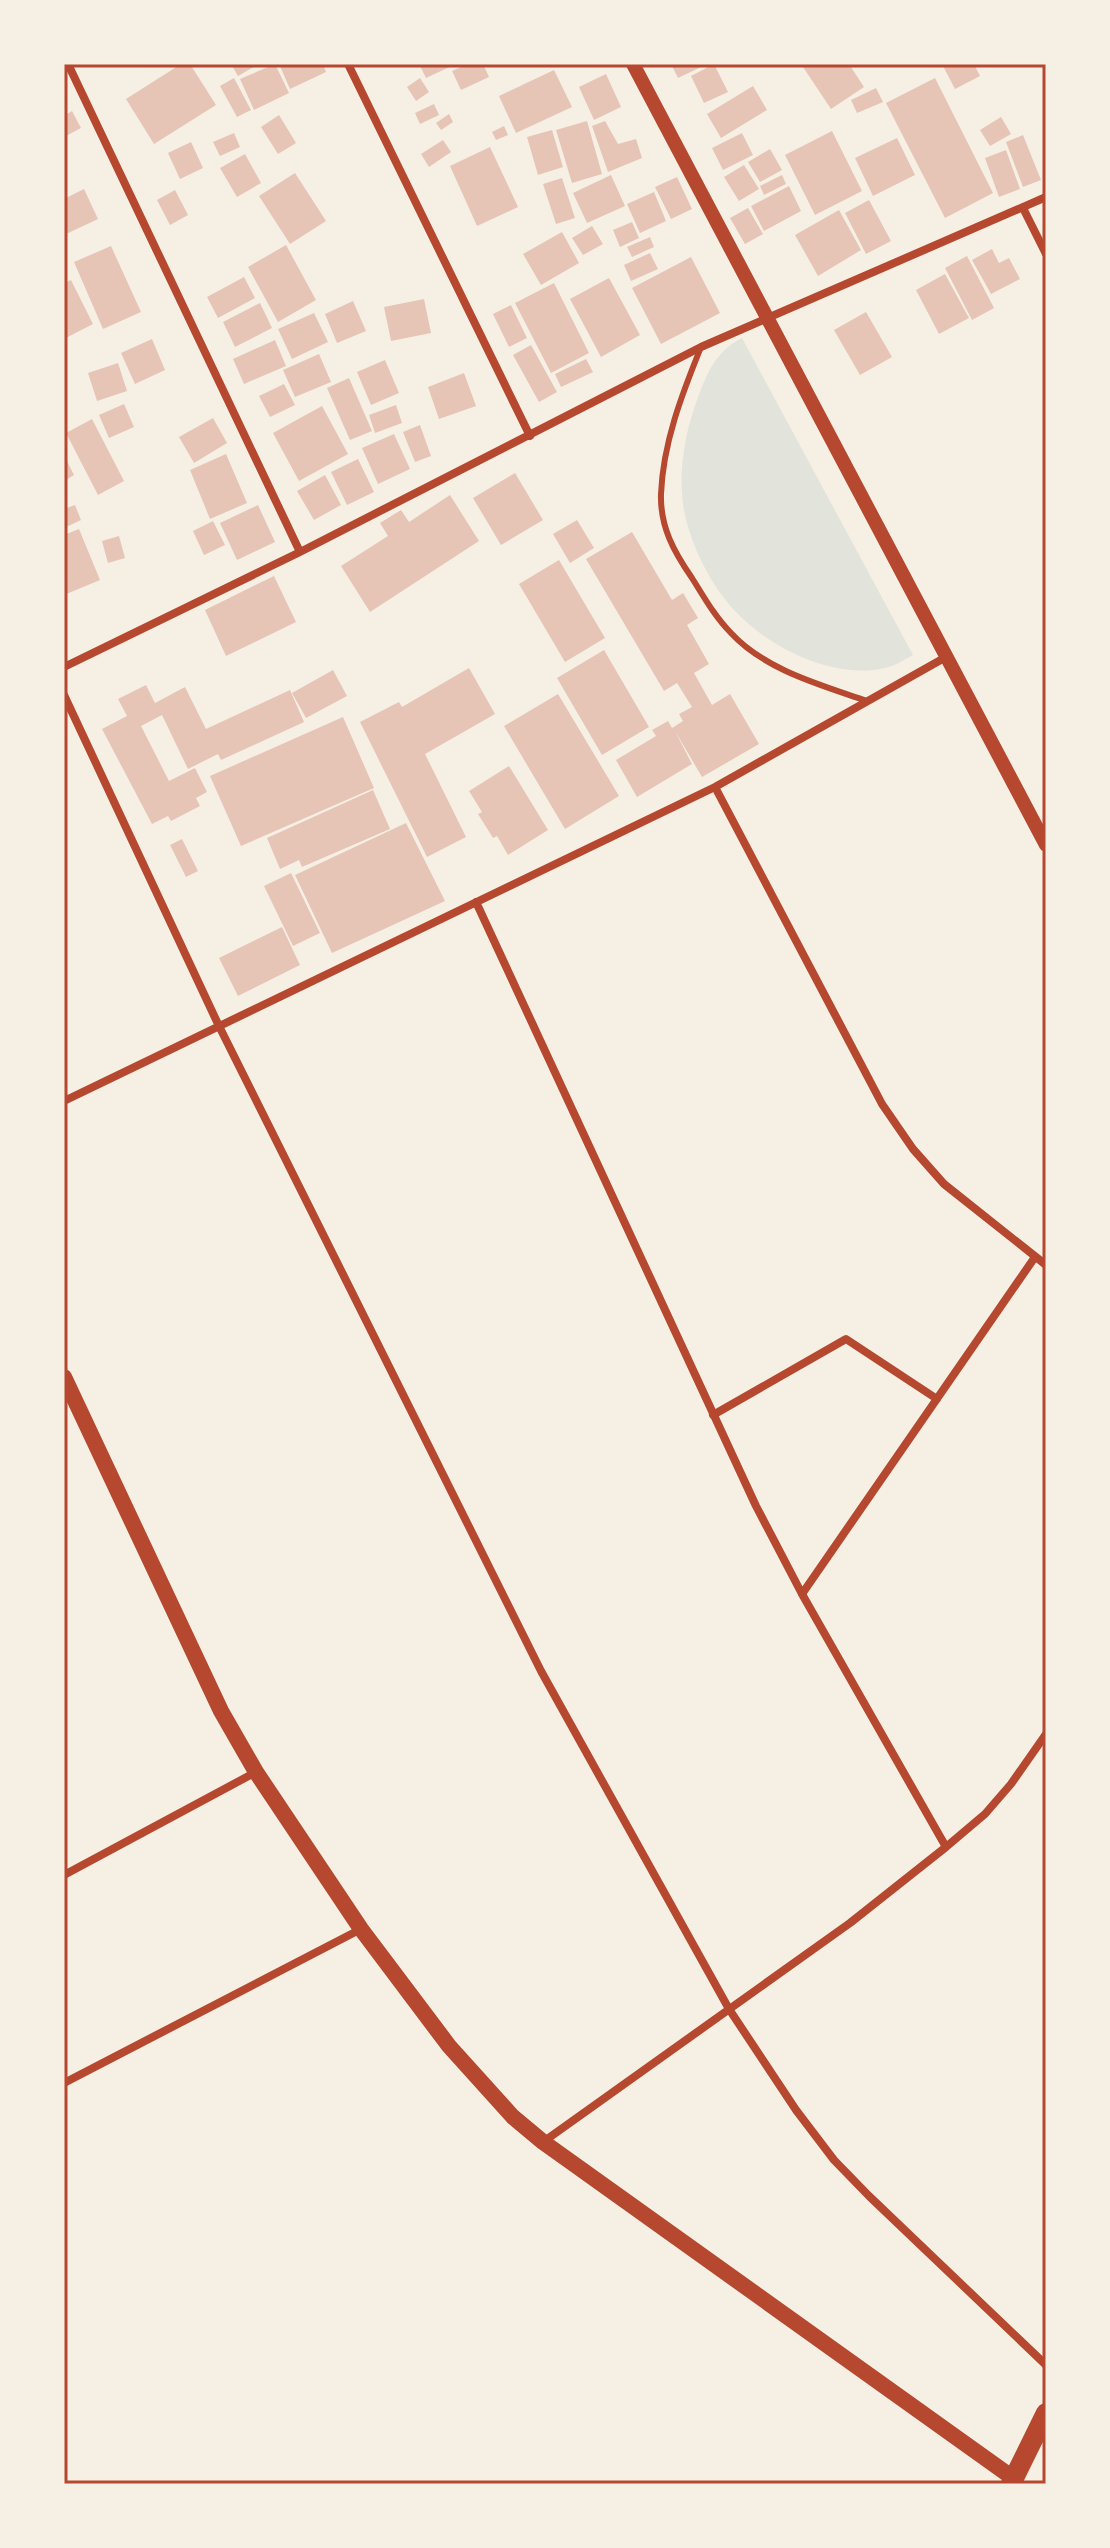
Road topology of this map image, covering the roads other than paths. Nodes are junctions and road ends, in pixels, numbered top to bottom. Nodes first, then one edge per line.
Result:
1 (68, 64) edge
2 (348, 64) edge
3 (633, 64) edge
4 (1046, 197) edge
5 (1023, 208) junction
6 (1046, 254) edge
7 (767, 317) junction
8 (701, 347) junction
9 (530, 436) junction
10 (300, 552) junction
11 (946, 657) junction
12 (64, 667) edge
13 (64, 695) edge
14 (867, 701) junction
15 (715, 787) junction
16 (1046, 845) edge
17 (476, 902) junction
18 (218, 1024) junction
19 (64, 1101) edge
20 (1035, 1257) junction
21 (1046, 1265) edge
22 (64, 1377) edge
23 (937, 1399) junction
24 (713, 1415) junction
25 (802, 1594) junction
26 (1046, 1734) edge
27 (256, 1772) junction
28 (946, 1847) junction
29 (64, 1875) edge
30 (361, 1929) junction
31 (729, 2009) junction
32 (64, 2083) edge
33 (543, 2142) junction
34 (1046, 2365) edge
35 (1046, 2413) edge
36 (1012, 2481) edge

1 - 10 street
2 - 9 street
3 - 7 street
4 - 5 street
5 - 6 street
5 - 7 street
7 - 8 street
7 - 11 street
8 - 9 street
8 - 14 lane
9 - 10 street
10 - 12 street
11 - 14 street
11 - 16 street
13 - 18 street
14 - 15 street
15 - 17 street
15 - 20 street
17 - 18 street
17 - 24 street
18 - 19 street
18 - 31 street
20 - 21 street
20 - 23 street
22 - 27 main road
23 - 24 street
23 - 25 street
24 - 25 street
25 - 28 street
26 - 28 street
27 - 29 street
27 - 30 main road
28 - 31 street
30 - 32 street
30 - 33 main road
31 - 33 street
31 - 34 street
33 - 36 main road
35 - 36 main road

